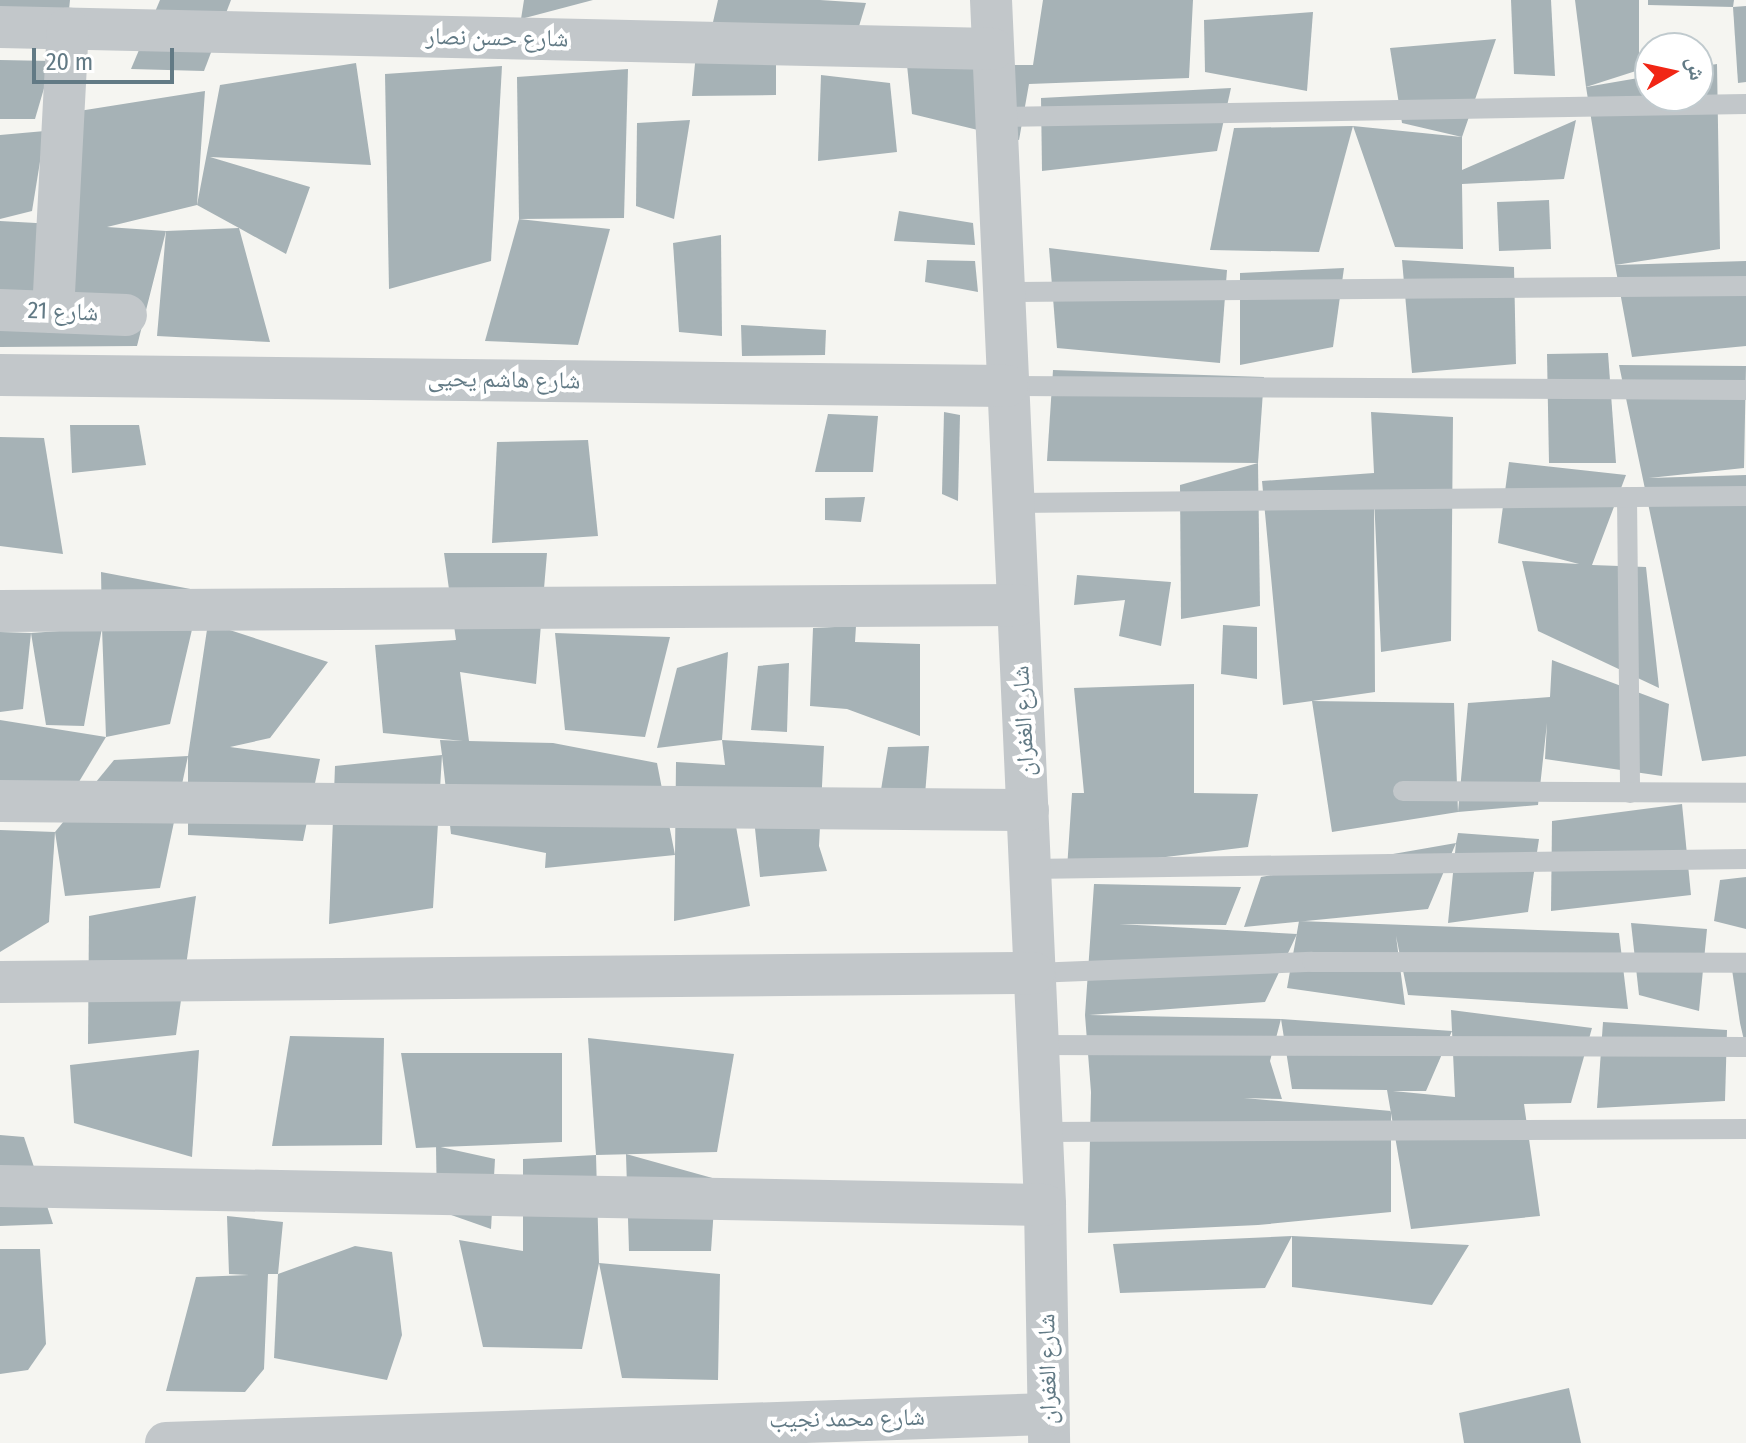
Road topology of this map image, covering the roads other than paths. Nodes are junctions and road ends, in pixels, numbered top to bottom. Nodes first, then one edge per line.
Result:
1 (991, 0) edge
2 (0, 27) edge
3 (68, 28) junction
4 (993, 49) junction
5 (1746, 104) edge
6 (998, 117) junction
7 (1746, 286) edge
8 (1005, 292) junction
9 (0, 310) edge
10 (53, 312) junction
11 (126, 315) dead end
12 (0, 375) edge
13 (1007, 386) junction
14 (1746, 390) edge
15 (1746, 496) edge
16 (1627, 497) junction
17 (1014, 503) junction
18 (1018, 605) junction
19 (0, 611) edge
20 (1403, 791) dead end
21 (1630, 793) junction
22 (1746, 793) edge
23 (0, 801) edge
24 (1028, 810) junction
25 (1746, 859) edge
26 (1030, 869) junction
27 (1746, 963) edge
28 (1034, 973) junction
29 (0, 982) edge
30 (1038, 1045) junction
31 (1746, 1047) edge
32 (1746, 1129) edge
33 (1041, 1132) junction
34 (0, 1186) edge
35 (1045, 1205) junction
36 (1049, 1429) edge
37 (166, 1443) edge

1 - 4 street, شارع الغفران
2 - 3 street, شارع حسن نصار
3 - 4 street, شارع حسن نصار
3 - 10 street
4 - 6 street, شارع الغفران
5 - 6 lane
6 - 8 street, شارع الغفران
7 - 8 lane
8 - 13 street, شارع الغفران
9 - 10 street, شارع 21
10 - 11 street, شارع 21
12 - 13 street, شارع هاشم يحيى
13 - 14 lane
13 - 17 street, شارع الغفران
15 - 16 lane
16 - 17 lane
16 - 21 lane
17 - 18 street, شارع الغفران
18 - 19 street
18 - 24 street, شارع الغفران
20 - 21 lane
21 - 22 lane
23 - 24 street
24 - 26 street, شارع الغفران
25 - 26 lane
26 - 28 street, شارع الغفران
27 - 28 lane
28 - 29 street
28 - 30 street, شارع الغفران
30 - 31 lane
30 - 33 street, شارع الغفران
32 - 33 lane
33 - 35 street, شارع الغفران
34 - 35 street
35 - 36 street, شارع الغفران
36 - 37 street, شارع محمد نجيب

